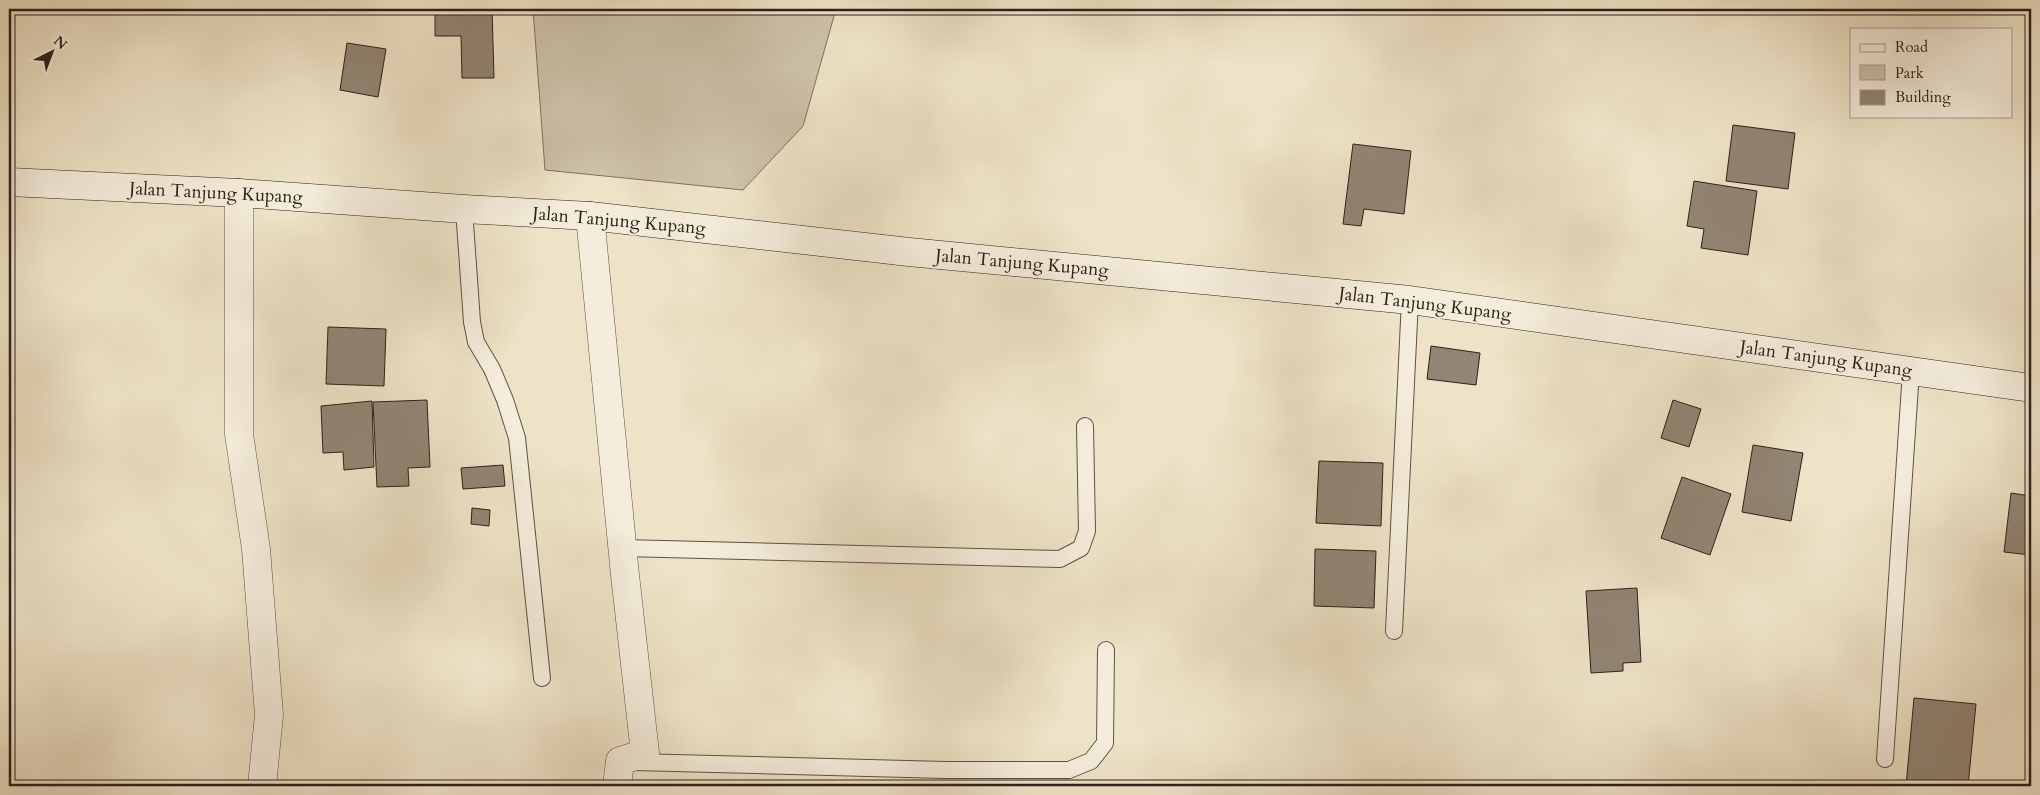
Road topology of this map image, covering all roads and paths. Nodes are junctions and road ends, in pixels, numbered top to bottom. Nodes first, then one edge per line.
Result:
1 (9, 182) edge
2 (239, 193) junction
3 (464, 210) junction
4 (590, 216) junction
5 (1410, 300) junction
6 (1911, 371) junction
7 (2031, 388) edge
8 (1085, 426) dead end
9 (623, 548) junction
10 (1394, 632) dead end
11 (1106, 650) dead end
12 (542, 678) dead end
13 (1885, 759) dead end
14 (618, 774) edge
15 (262, 786) edge

1 - 2 main road, Jalan Tanjung Kupang
2 - 3 main road, Jalan Tanjung Kupang
2 - 15 main road
3 - 4 main road, Jalan Tanjung Kupang
3 - 12 lane
4 - 5 main road, Jalan Tanjung Kupang
4 - 9 main road
5 - 6 main road, Jalan Tanjung Kupang
5 - 10 lane
6 - 7 main road, Jalan Tanjung Kupang
6 - 13 lane
8 - 9 lane
9 - 14 main road
11 - 14 lane

